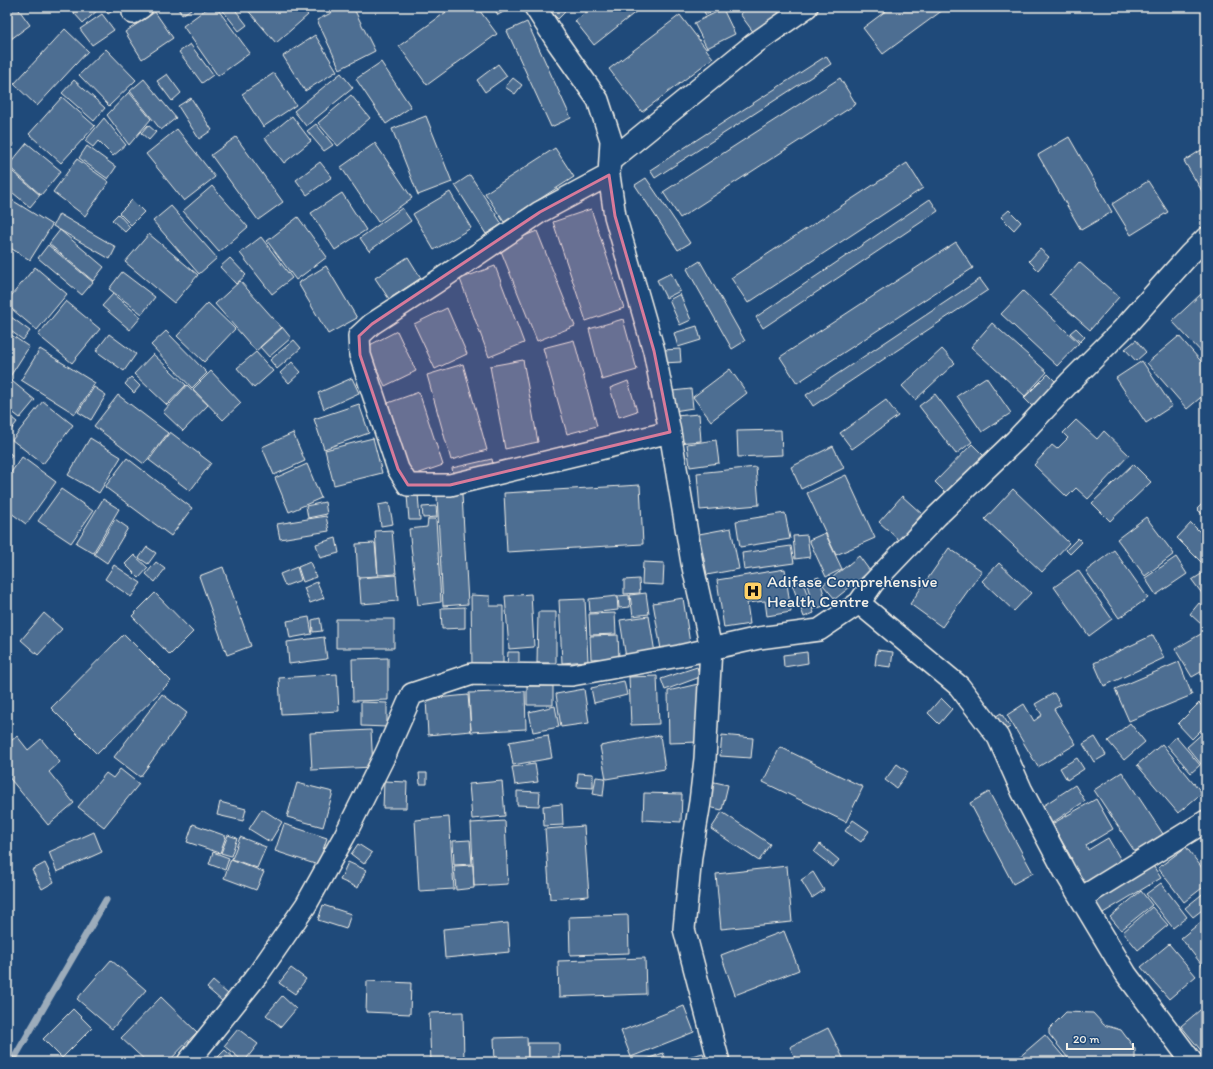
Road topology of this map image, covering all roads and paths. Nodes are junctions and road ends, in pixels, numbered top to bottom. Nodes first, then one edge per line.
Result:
1 (536, 7) edge
2 (807, 7) edge
3 (610, 168) junction
4 (1206, 238) edge
5 (670, 432) junction
6 (859, 603) junction
7 (711, 648) junction
8 (1206, 821) edge
9 (1081, 898) junction
10 (188, 1062) edge
11 (719, 1062) edge
12 (1192, 1062) edge

1 - 3 street
2 - 3 street
3 - 5 street
3 - 5 street
4 - 6 street
5 - 7 street
6 - 7 street
6 - 9 street
7 - 10 street
7 - 11 street
8 - 9 street
9 - 12 street

